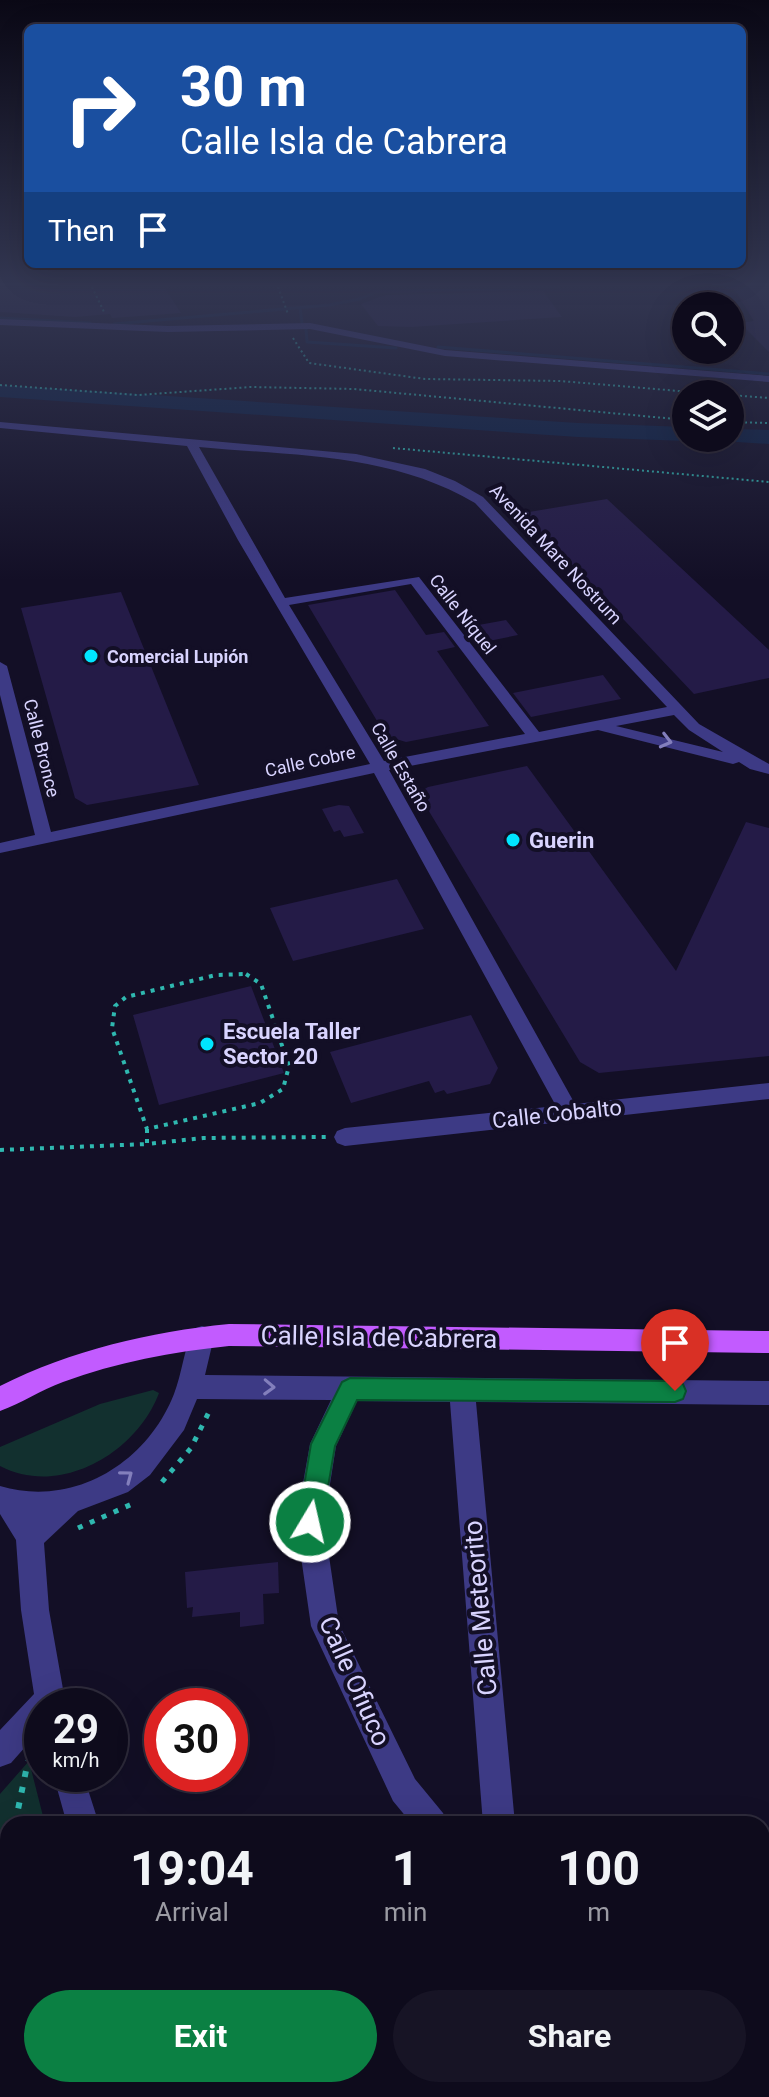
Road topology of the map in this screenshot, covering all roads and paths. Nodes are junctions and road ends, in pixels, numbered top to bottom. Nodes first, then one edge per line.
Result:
1 (0, 385) edge
2 (606, 385) edge
3 (672, 390) edge
4 (744, 396) edge
5 (769, 398) edge
6 (672, 419) edge
7 (744, 422) edge
8 (769, 423) edge
9 (0, 425) edge
10 (191, 443) junction
11 (239, 447) junction
12 (203, 464) junction
13 (282, 602) junction
14 (0, 666) edge
15 (677, 710) junction
16 (589, 726) junction
17 (536, 738) junction
18 (379, 767) junction
19 (763, 767) edge
20 (44, 839) junction
21 (0, 848) edge
22 (769, 1091) edge
23 (570, 1113) junction
24 (147, 1129) junction
25 (345, 1137) joint
26 (147, 1144) junction
27 (0, 1150) edge
28 (202, 1337) junction
29 (769, 1342) edge
30 (192, 1387) junction
31 (350, 1389) junction
32 (462, 1391) junction
33 (769, 1393) edge
34 (5, 1394) edge
35 (3, 1500) edge
36 (73, 1501) junction
37 (30, 1538) junction
38 (44, 1688) edge
39 (24, 1727) edge
40 (0, 1752) edge
41 (24, 1780) edge
42 (73, 1792) edge
43 (17, 1816) edge
44 (81, 1816) edge
45 (425, 1816) edge
46 (498, 1816) edge

1 - 6 path
2 - 3 path
4 - 5 path
7 - 8 path
9 - 10 street, Avenida Mare Nostrum
10 - 11 street, Avenida Mare Nostrum
10 - 12 street, Calle Estaño
11 - 12 street
11 - 15 street, Avenida Mare Nostrum
12 - 13 street, Calle Estaño
13 - 17 street, Calle Níquel
13 - 18 street, Calle Estaño
14 - 20 street, Calle Bronce
15 - 16 street, Calle Cobre
15 - 19 street, Avenida Mare Nostrum
16 - 17 street, Calle Cobre
16 -> 19 street, Avenida Mare Nostrum
17 - 18 street, Calle Cobre
18 - 20 street, Calle Cobre
18 - 23 street, Calle Estaño
20 - 21 street, Calle Cobre
22 - 23 street, Calle Cobalto
23 - 25 street, Calle Cobalto
24 - 24 path
24 - 26 path
25 - 26 path
26 - 27 path
28 - 29 main road, Calle Isla de Cabrera
28 - 30 street
28 - 34 main road, Calle Isla de Cabrera
30 -> 31 street
36 -> 30 street
31 - 32 street
31 - 45 street, Calle Ofiuco
32 - 33 street
32 - 46 street, Calle Meteorito
35 - 36 street
35 - 37 street
36 - 37 street
37 - 38 street
39 - 40 street
41 - 43 path
42 - 44 street

